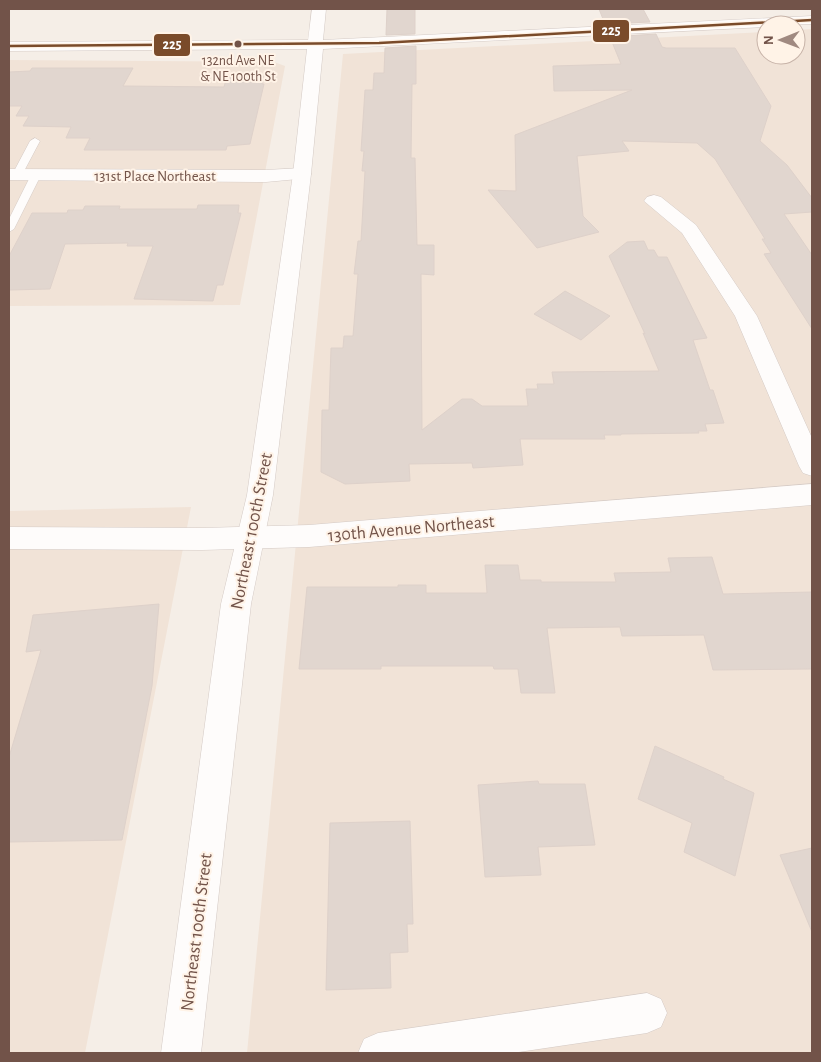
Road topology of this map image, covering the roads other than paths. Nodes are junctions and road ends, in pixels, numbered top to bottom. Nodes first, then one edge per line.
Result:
1 (319, 9) edge
2 (812, 20) edge
3 (315, 45) junction
4 (9, 46) edge
5 (35, 141) dead end
6 (302, 174) junction
7 (13, 175) edge
8 (36, 175) junction
9 (654, 201) dead end
10 (9, 229) edge
11 (812, 466) edge
12 (812, 494) edge
13 (9, 538) edge
14 (250, 538) junction
15 (647, 1013) dead end
16 (181, 1053) edge
17 (378, 1053) edge

1 - 3 street, Northeast 100th Street
2 - 3 street
3 - 4 street
3 - 6 street, Northeast 100th Street
5 - 7 lane
6 - 8 street, 131st Place Northeast
6 - 14 street, Northeast 100th Street
7 - 8 street, 131st Place Northeast
8 - 10 lane
9 - 11 street
12 - 14 street, 130th Avenue Northeast
13 - 14 street, 130th Avenue Northeast
14 - 16 street, Northeast 100th Street
15 - 17 street

